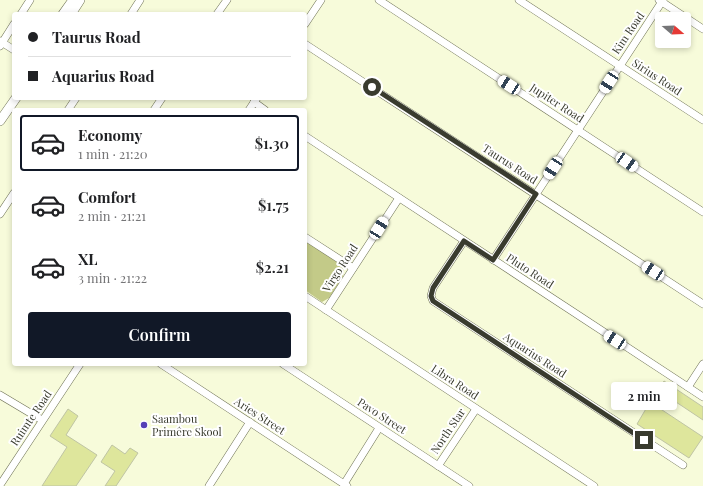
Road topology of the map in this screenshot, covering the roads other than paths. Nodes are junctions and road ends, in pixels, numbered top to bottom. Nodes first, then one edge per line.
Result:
1 (30, 0) edge
2 (72, 0) edge
3 (80, 0) edge
4 (140, 0) edge
5 (227, 0) edge
6 (321, 0) edge
7 (378, 0) edge
8 (519, 0) edge
9 (661, 1) edge
10 (22, 12) edge
11 (64, 12) edge
12 (72, 12) edge
13 (132, 12) edge
14 (218, 12) edge
15 (307, 21) edge
16 (12, 27) edge
17 (703, 29) edge
18 (1, 43) edge
19 (307, 45) edge
20 (12, 49) edge
21 (620, 66) junction
22 (12, 93) edge
23 (15, 100) edge
24 (255, 100) edge
25 (263, 108) edge
26 (0, 114) edge
27 (703, 120) edge
28 (0, 121) edge
29 (578, 130) junction
30 (307, 137) edge
31 (536, 194) junction
32 (399, 198) junction
33 (11, 204) edge
34 (703, 212) edge
35 (0, 214) edge
36 (307, 238) edge
37 (464, 241) junction
38 (493, 260) junction
39 (353, 268) junction
40 (307, 297) edge
41 (703, 304) edge
42 (326, 310) junction
43 (703, 364) edge
44 (79, 366) edge
45 (164, 366) edge
46 (286, 366) edge
47 (688, 387) junction
48 (0, 395) edge
49 (703, 397) edge
50 (476, 409) junction
51 (42, 420) junction
52 (250, 422) junction
53 (379, 428) junction
54 (683, 465) dead end
55 (438, 466) junction
56 (0, 484) edge
57 (346, 485) edge
58 (209, 486) edge
59 (469, 486) edge
60 (594, 486) edge

1 - 10 street
2 - 11 main road
3 - 12 main road
4 - 13 street
5 - 14 street
6 - 15 street
7 - 29 street, Jupiter Road
8 - 21 street, Sirius Road
9 - 17 street
9 - 21 street, Kim Road
16 - 18 street
18 - 20 street
19 - 31 street, Taurus Road
21 - 27 street, Sirius Road
21 - 29 street, Kim Road
22 - 26 main road
23 - 28 main road
24 - 25 street
29 - 31 street, Kim Road
29 - 34 street, Jupiter Road
30 - 32 street, Pluto Road
31 - 38 street, Kim Road
31 - 41 street, Taurus Road
32 - 37 street, Pluto Road
32 - 39 street, Virgo Road
33 - 35 street
36 - 39 street
37 - 38 street, Pluto Road
37 - 54 street, Aquarius Road
38 - 47 street, Pluto Road
39 - 42 street, Virgo Road
40 - 42 street, Libra Road
42 - 50 street, Libra Road
43 - 47 street
44 - 51 street, Ruimte Road
45 - 52 street, Aries Street
46 - 53 street, Pavo Street
47 - 49 street, Pluto Road
48 - 51 street
50 - 55 street, North Star
50 - 60 street, Libra Road
51 - 56 street, Ruimte Road
52 - 57 street, Aries Street
52 - 58 street
53 - 55 street, Pavo Street
53 - 57 street
55 - 59 street, Pavo Street

